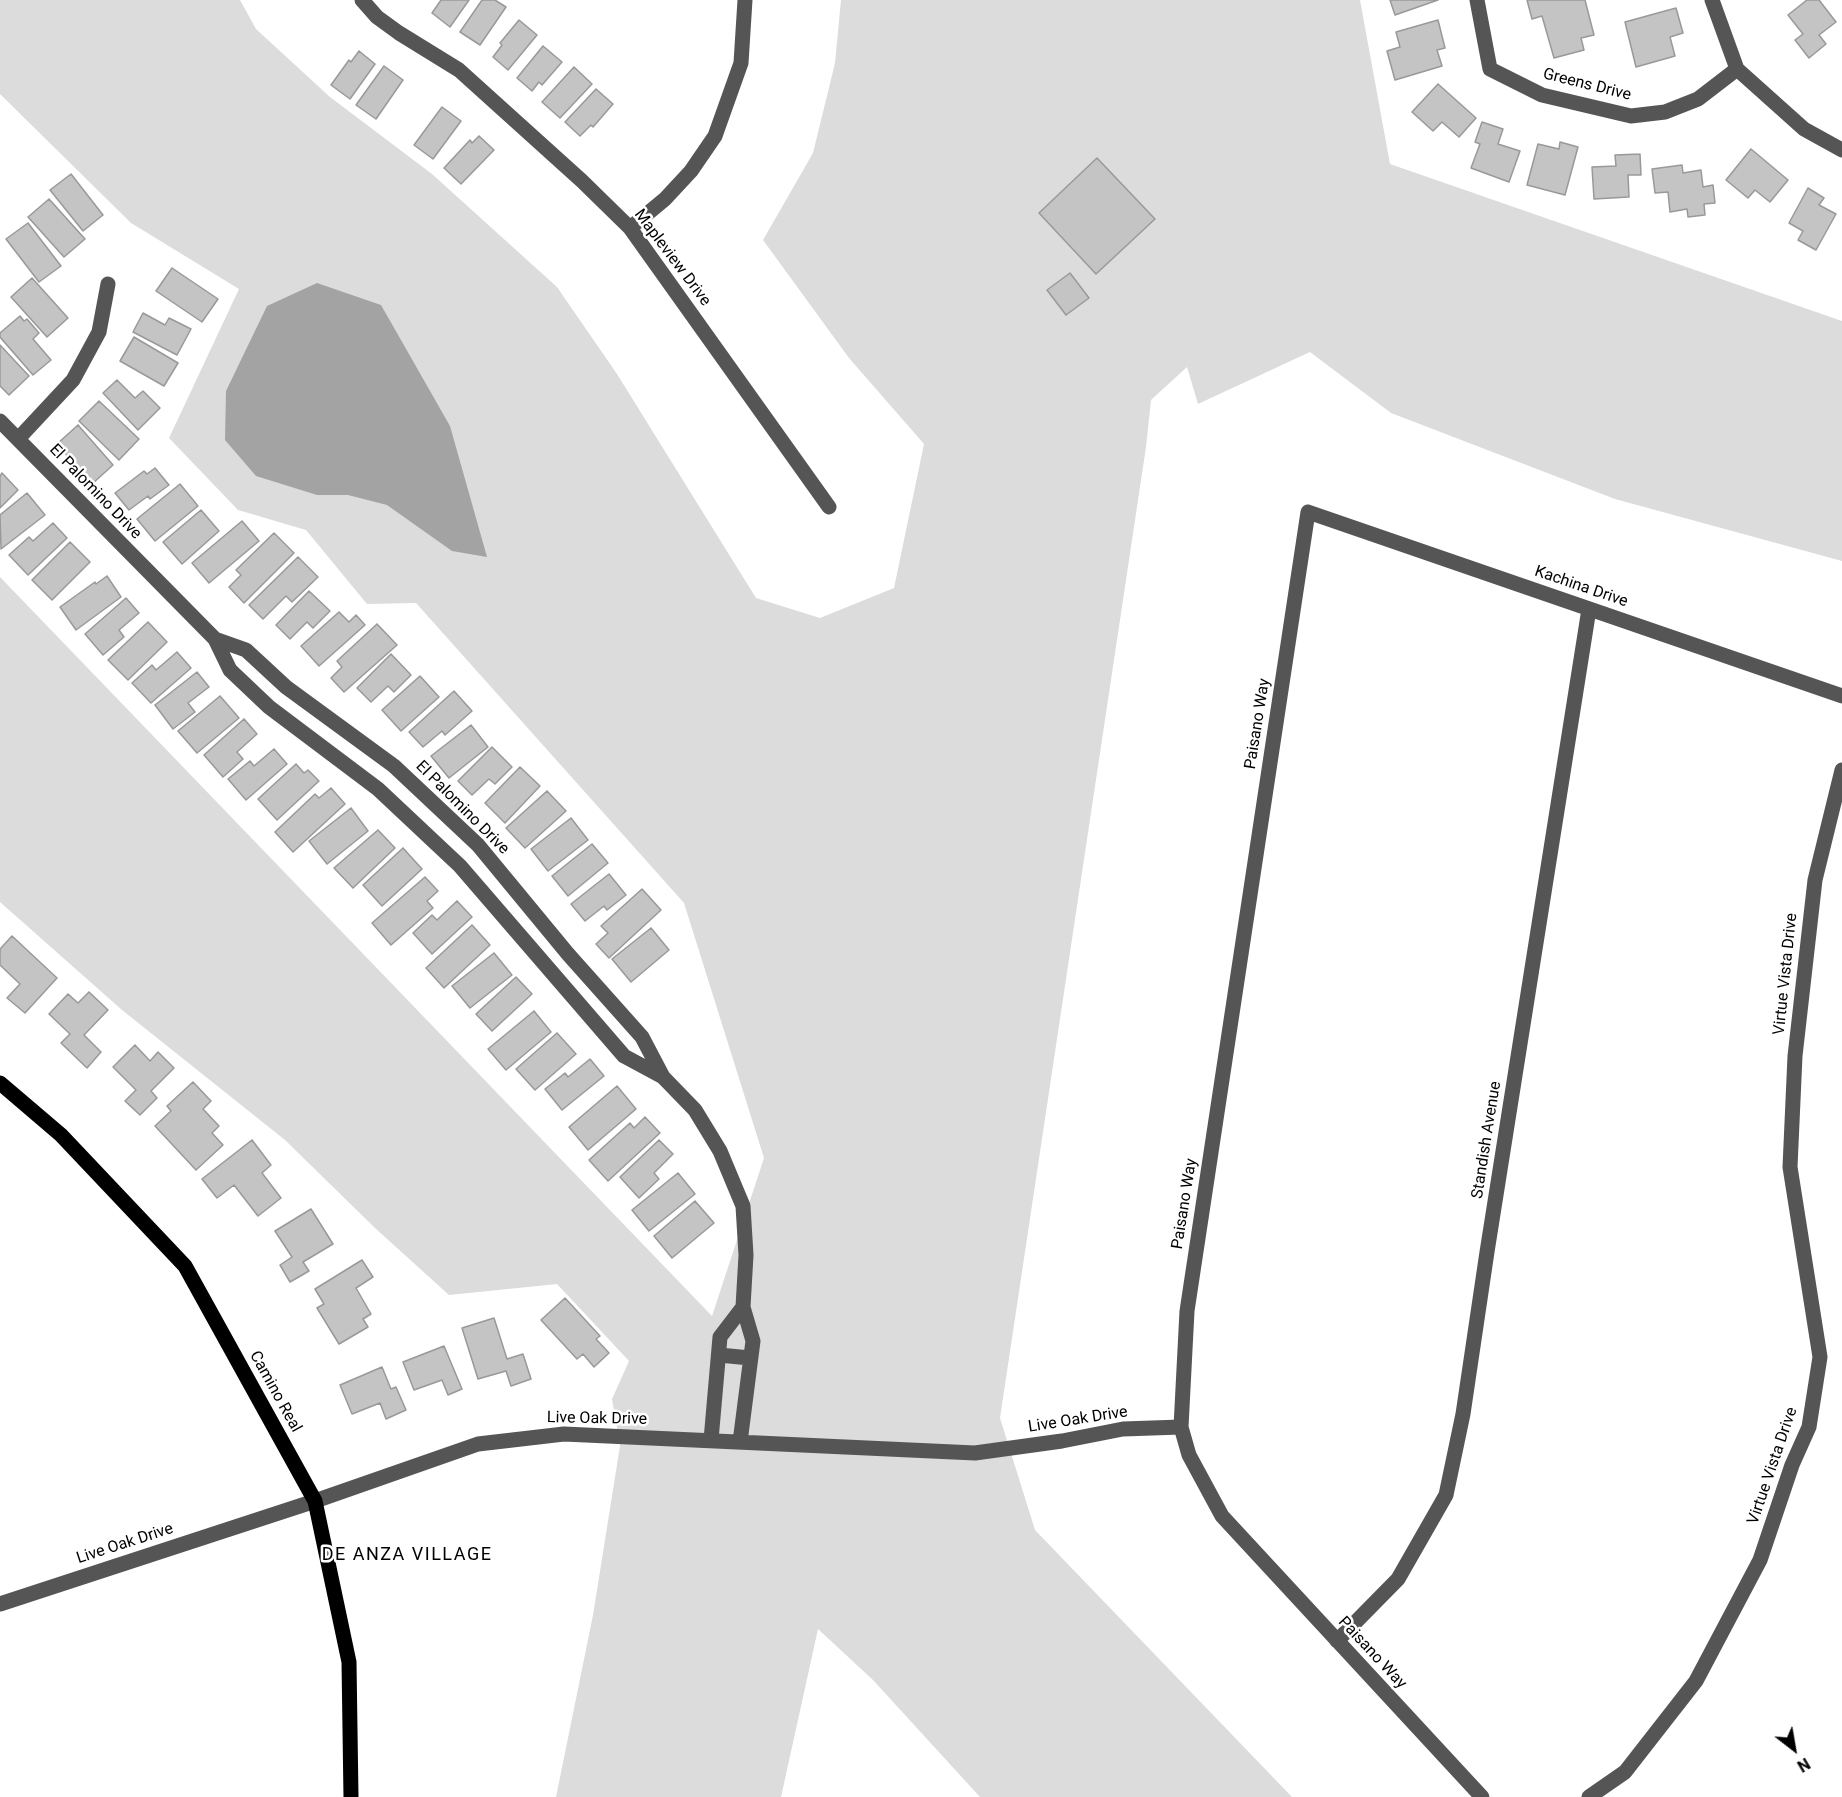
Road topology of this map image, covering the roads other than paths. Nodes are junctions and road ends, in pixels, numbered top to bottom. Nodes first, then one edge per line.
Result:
1 (362, 0) edge
2 (745, 0) edge
3 (1477, 0) edge
4 (1712, 0) edge
5 (1737, 69) junction
6 (1842, 150) edge
7 (630, 228) junction
8 (108, 284) dead end
9 (0, 420) edge
10 (18, 439) junction
11 (829, 507) dead end
12 (1308, 512) joint
13 (1589, 609) junction
14 (214, 639) junction
15 (1842, 696) edge
16 (1842, 770) edge
17 (663, 1077) junction
18 (0, 1083) edge
19 (743, 1307) junction
20 (719, 1354) junction
21 (750, 1358) junction
22 (1181, 1427) junction
23 (711, 1440) junction
24 (740, 1442) junction
25 (315, 1501) junction
26 (0, 1604) edge
27 (1336, 1641) junction
28 (351, 1797) edge
29 (1482, 1797) edge
30 (1589, 1797) edge

1 - 7 street, Mapleview Drive
2 - 7 street
3 - 5 street, Greens Drive
4 - 5 street
5 - 6 street
7 - 11 street, Mapleview Drive
8 - 10 street
9 - 10 street, El Palomino Drive
10 - 14 street, El Palomino Drive
12 - 13 street, Kachina Drive
12 - 22 street, Paisano Way
13 - 15 street, Kachina Drive
13 - 27 street, Standish Avenue
14 - 17 street, El Palomino Drive
14 - 17 street, El Palomino Drive
16 - 30 street, Virtue Vista Drive
17 - 19 street, El Palomino Drive
18 - 25 main road, Camino Real
19 - 20 street
19 - 21 street, El Palomino Drive
20 - 21 street
20 - 23 street
21 - 24 street, El Palomino Drive
22 - 24 street, Live Oak Drive
22 - 27 street, Paisano Way
23 - 24 street, Live Oak Drive
23 - 25 street, Live Oak Drive
25 - 26 street, Live Oak Drive
25 - 28 main road, Camino Real
27 - 29 street, Paisano Way

